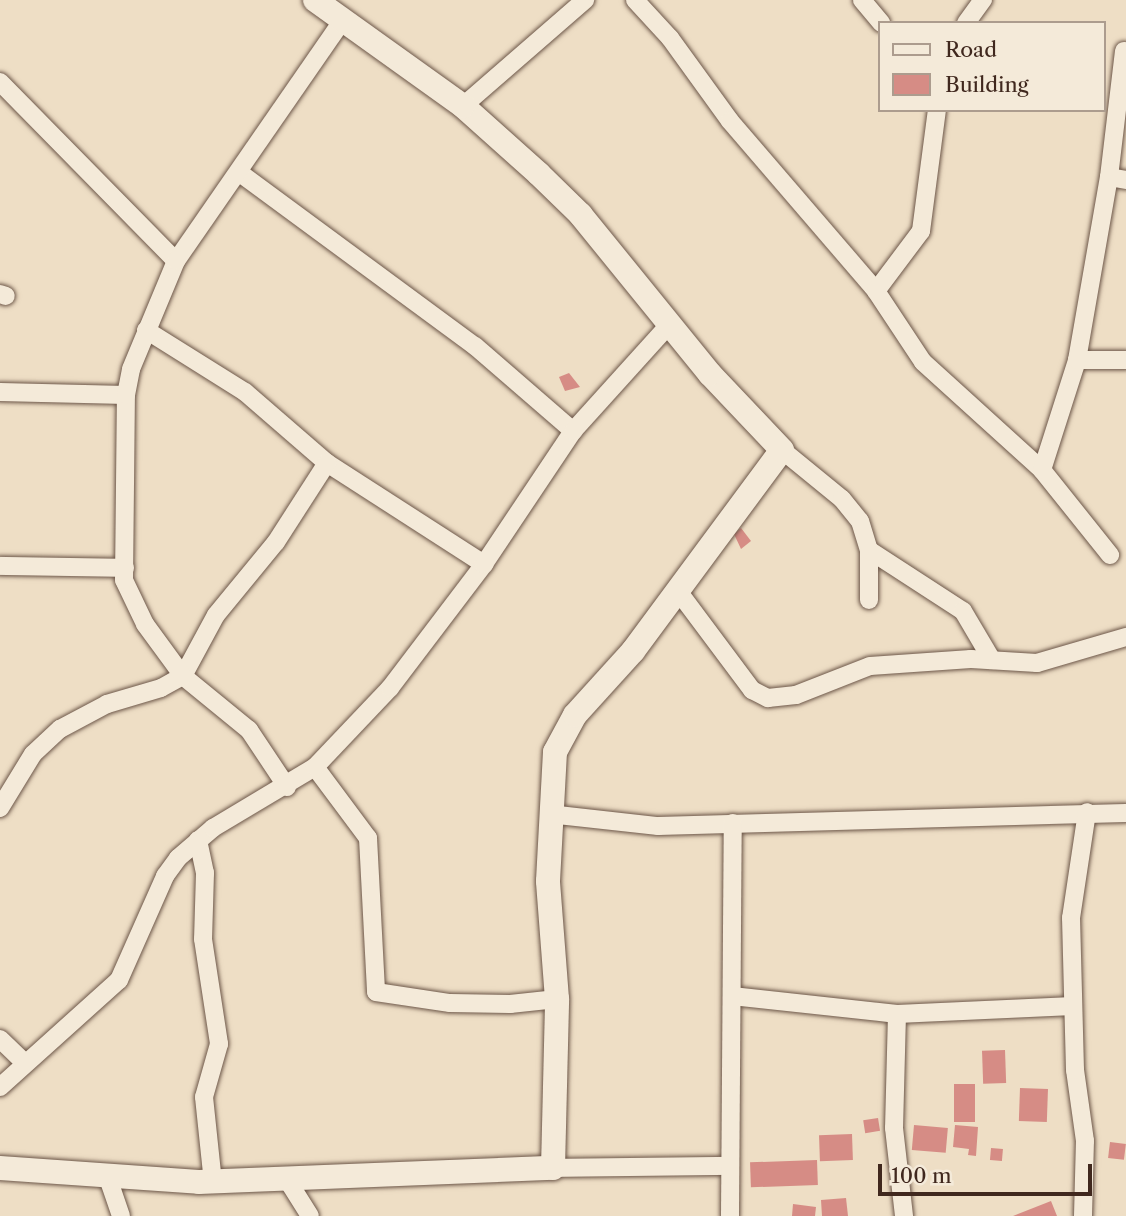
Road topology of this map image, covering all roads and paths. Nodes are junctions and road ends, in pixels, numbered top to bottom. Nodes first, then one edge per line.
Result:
1 (585, 0) edge
2 (635, 0) edge
3 (862, 0) edge
4 (983, 0) edge
5 (320, 1) edge
6 (343, 20) junction
7 (879, 21) edge
8 (967, 21) edge
9 (1124, 51) dead end
10 (0, 82) edge
11 (463, 106) junction
12 (937, 112) edge
13 (240, 173) junction
14 (1118, 178) edge
15 (176, 261) junction
16 (876, 291) junction
17 (668, 326) junction
18 (146, 330) junction
19 (1077, 360) junction
20 (1126, 360) edge
21 (0, 392) edge
22 (125, 395) junction
23 (573, 431) junction
24 (782, 450) junction
25 (327, 463) junction
26 (1042, 470) junction
27 (869, 550) junction
28 (1110, 555) dead end
29 (484, 564) junction
30 (0, 566) edge
31 (125, 568) junction
32 (678, 591) junction
33 (869, 600) dead end
34 (1126, 637) edge
35 (992, 660) junction
36 (183, 676) junction
37 (314, 767) junction
38 (287, 787) junction
39 (0, 808) edge
40 (1087, 812) junction
41 (1126, 813) edge
42 (549, 814) junction
43 (733, 823) junction
44 (198, 840) junction
45 (732, 996) junction
46 (557, 999) junction
47 (1073, 1006) junction
48 (897, 1014) junction
49 (0, 1039) edge
50 (25, 1063) junction
51 (0, 1087) edge
52 (728, 1166) junction
53 (0, 1167) edge
54 (553, 1168) junction
55 (108, 1178) junction
56 (288, 1181) junction
57 (213, 1182) junction
58 (121, 1216) edge
59 (310, 1216) edge
60 (730, 1216) edge
61 (904, 1216) edge
62 (1083, 1216) edge

1 - 11 street
2 - 16 street
3 - 7 street
4 - 8 street
5 - 6 street
6 - 11 street
6 - 13 street
9 - 14 street
10 - 15 street
11 - 17 street
12 - 16 street
13 - 15 street
13 - 23 street
14 - 19 street
15 - 18 street
16 - 26 street
17 - 23 street
17 - 24 street
18 - 22 street
18 - 25 street
19 - 20 street
19 - 26 street
21 - 22 street
22 - 31 street
23 - 29 street
24 - 27 street
24 - 32 street
25 - 29 street
25 - 36 street
26 - 28 street
27 - 33 street
27 - 35 street
29 - 37 street
30 - 31 street
31 - 36 street
32 - 35 street
32 - 42 street
34 - 35 street
36 - 38 street
36 - 39 street
37 - 38 street
37 - 46 street
38 - 44 street
40 - 41 street
40 - 43 street
40 - 47 street
42 - 43 street
42 - 46 street
43 - 45 street
44 - 50 street
44 - 57 street
45 - 48 street
45 - 52 street
46 - 54 street
47 - 48 street
47 - 62 street
48 - 61 street
49 - 50 street
50 - 51 street
52 - 54 street
52 - 60 street
53 - 55 street
54 - 56 street
55 - 57 street
55 - 58 street
56 - 57 street
56 - 59 street

